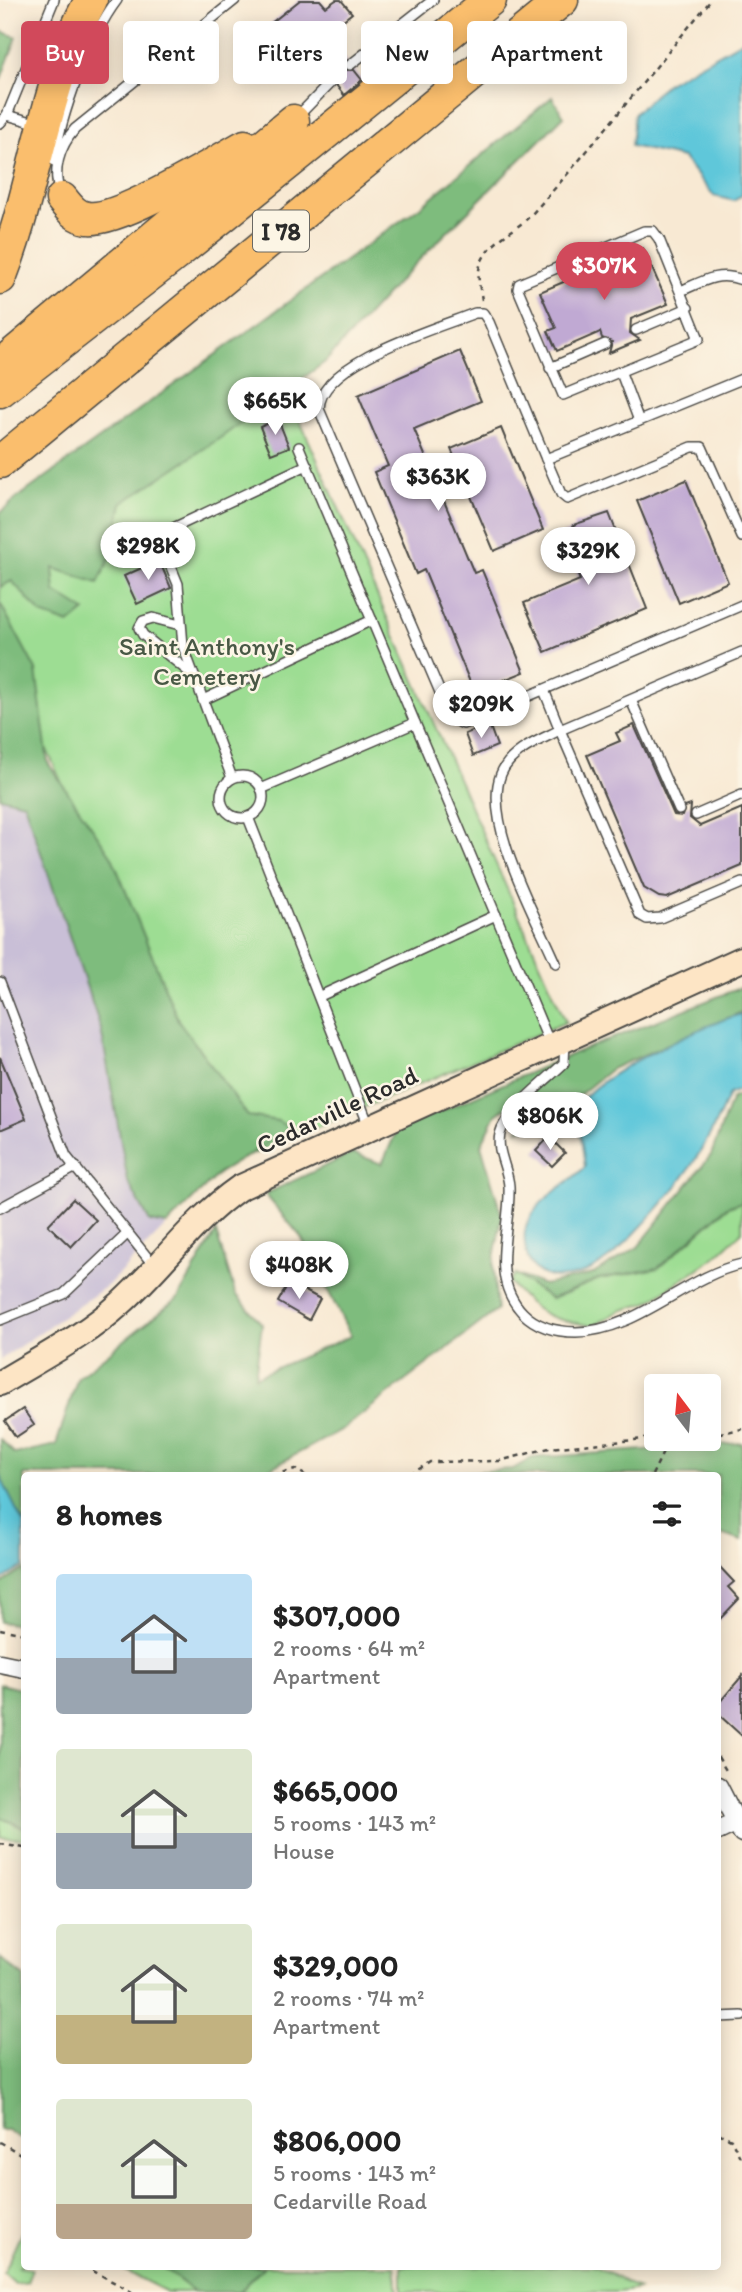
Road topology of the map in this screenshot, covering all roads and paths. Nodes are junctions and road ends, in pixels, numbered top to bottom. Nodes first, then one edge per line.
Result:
1 (54, 0) edge
2 (91, 0) edge
3 (117, 0) edge
4 (235, 0) edge
5 (433, 0) edge
6 (490, 0) edge
7 (562, 0) edge
8 (710, 0) edge
9 (350, 65) dead end
10 (329, 84) edge
11 (7, 115) junction
12 (293, 121) junction
13 (0, 123) edge
14 (44, 125) junction
15 (62, 199) junction
16 (0, 278) edge
17 (742, 281) edge
18 (681, 291) junction
19 (688, 308) junction
20 (483, 313) junction
21 (636, 330) dead end
22 (605, 344) dead end
23 (0, 366) edge
24 (550, 368) junction
25 (621, 373) junction
26 (742, 379) edge
27 (0, 391) edge
28 (639, 421) junction
29 (299, 447) dead end
30 (546, 459) junction
31 (0, 462) edge
32 (307, 465) junction
33 (742, 537) edge
34 (742, 605) edge
35 (372, 620) junction
36 (180, 625) junction
37 (742, 652) edge
38 (194, 676) junction
39 (544, 690) junction
40 (203, 699) junction
41 (631, 700) junction
42 (415, 723) junction
43 (560, 730) junction
44 (232, 778) junction
45 (261, 789) junction
46 (742, 795) edge
47 (679, 810) dead end
48 (696, 815) dead end
49 (247, 817) junction
50 (742, 883) edge
51 (496, 915) junction
52 (742, 959) edge
53 (556, 963) dead end
54 (0, 982) edge
55 (320, 996) junction
56 (558, 1043) junction
57 (370, 1127) junction
58 (76, 1167) junction
59 (0, 1208) edge
60 (128, 1233) junction
61 (742, 1264) edge
62 (156, 1269) junction
63 (0, 1320) edge
64 (0, 1383) edge
65 (742, 1429) edge
66 (721, 1433) edge
67 (644, 1439) edge
68 (664, 1451) edge
69 (415, 1472) edge
70 (653, 1472) edge
71 (0, 1629) edge
72 (21, 1633) edge
73 (0, 1663) edge
74 (21, 1667) edge
75 (721, 1792) edge
76 (739, 1827) edge
77 (721, 1830) edge
78 (0, 1844) edge
79 (21, 1848) edge
80 (742, 2016) edge
81 (721, 2017) edge
82 (721, 2134) edge
83 (0, 2142) edge
84 (21, 2154) edge
85 (742, 2161) edge
86 (92, 2270) edge
87 (132, 2292) edge

1 - 11 lane
2 - 14 highway
3 - 15 lane
4 - 15 lane
5 - 9 lane
6 - 27 highway, I 78
7 - 31 highway, I 78
8 - 20 path
10 - 12 lane
11 - 13 lane
11 - 14 lane
12 - 15 highway
12 - 23 highway
14 - 16 highway
17 - 18 lane
18 - 19 lane
18 - 24 lane
19 - 21 lane
19 - 25 lane
20 - 30 lane
20 - 39 lane
22 - 24 lane
24 - 25 lane
25 - 28 lane
26 - 28 lane
28 - 30 lane
29 - 32 lane
30 - 33 lane
32 - 35 lane
32 - 36 lane
34 - 39 lane
35 - 40 lane
35 - 42 lane
36 - 38 lane
36 - 38 lane
37 - 41 lane
38 - 40 lane
39 - 43 lane
40 - 44 lane
41 - 43 lane
41 - 47 lane
42 - 45 lane
42 - 51 lane
43 - 50 lane
43 - 53 lane
44 - 45 lane
44 - 49 lane
45 - 49 lane
46 - 48 lane
49 - 55 lane
51 - 55 lane
51 - 56 lane
52 - 56 main road, Cedarville Road
54 - 58 lane
55 - 57 lane
56 - 57 main road, Cedarville Road
56 - 61 lane
57 - 62 main road, Cedarville Road
58 - 59 lane
58 - 60 lane
60 - 62 lane
60 - 63 lane
62 - 64 main road, Cedarville Road
65 - 66 path
67 - 69 path
68 - 70 path
71 - 72 path
73 - 74 street
75 - 76 street
76 - 77 street
78 - 79 path
80 - 81 lane
82 - 85 path
83 - 84 path
86 - 87 path

